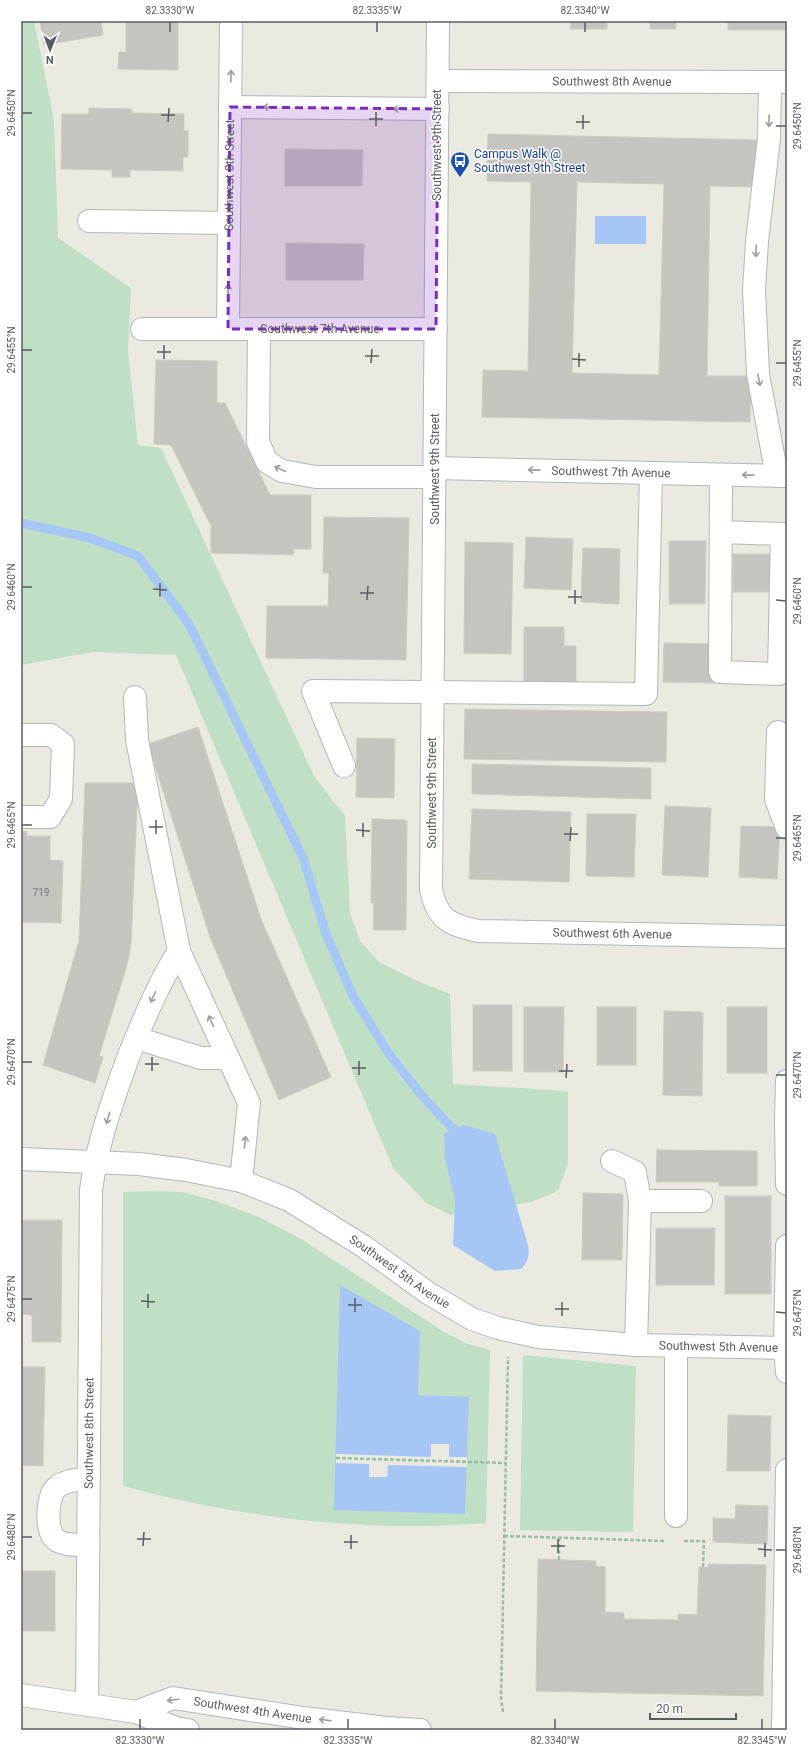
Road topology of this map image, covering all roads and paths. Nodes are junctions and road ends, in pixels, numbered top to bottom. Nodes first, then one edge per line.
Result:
1 (231, 21) edge
2 (438, 21) edge
3 (438, 81) junction
4 (778, 82) edge
5 (230, 107) junction
6 (438, 109) junction
7 (89, 221) dead end
8 (228, 223) junction
9 (142, 329) dead end
10 (228, 329) junction
11 (259, 329) junction
12 (436, 329) junction
13 (435, 472) junction
14 (651, 473) junction
15 (721, 475) junction
16 (782, 476) edge
17 (721, 532) junction
18 (432, 691) junction
19 (135, 697) dead end
20 (778, 732) dead end
21 (21, 734) edge
22 (344, 766) dead end
23 (21, 817) edge
24 (787, 828) edge
25 (441, 915) joint
26 (787, 937) edge
27 (179, 951) junction
28 (136, 1038) junction
29 (228, 1058) junction
30 (787, 1081) edge
31 (21, 1159) edge
32 (612, 1161) dead end
33 (95, 1162) junction
34 (241, 1181) junction
35 (787, 1184) edge
36 (640, 1201) junction
37 (700, 1201) dead end
38 (787, 1246) edge
39 (636, 1345) junction
40 (676, 1346) junction
41 (786, 1348) edge
42 (509, 1355) dead end
43 (787, 1372) edge
44 (336, 1458) dead end
45 (506, 1463) junction
46 (787, 1470) edge
47 (89, 1478) junction
48 (676, 1516) dead end
49 (504, 1536) junction
50 (559, 1538) junction
51 (667, 1541) dead end
52 (682, 1541) dead end
53 (88, 1545) junction
54 (559, 1560) dead end
55 (703, 1567) dead end
56 (21, 1695) edge
57 (87, 1704) junction
58 (136, 1712) junction
59 (502, 1712) dead end
60 (188, 1730) edge
61 (420, 1730) edge
62 (783, 1730) edge

5 -> 1 street, Southwest 8th Street
2 - 3 street, Southwest 9th Street
3 - 4 street, Southwest 8th Avenue
3 - 6 street, Southwest 9th Street
4 -> 16 street
6 -> 5 street
5 - 8 street, Southwest 8th Street
6 - 12 street, Southwest 9th Street
7 - 8 street
10 -> 8 street, Southwest 8th Street
9 - 10 street, Southwest 7th Avenue
10 - 11 street, Southwest 7th Avenue
11 - 12 street, Southwest 7th Avenue
13 -> 11 street, Southwest 7th Avenue
12 - 13 street, Southwest 9th Street
14 -> 13 street, Southwest 7th Avenue
13 - 18 street, Southwest 9th Street
14 - 15 street, Southwest 7th Avenue
14 - 18 street
16 -> 15 street, Southwest 7th Avenue
15 - 17 street
17 - 17 street
18 - 22 street
18 - 25 street, Southwest 9th Street
19 - 27 street
20 - 24 street
21 - 23 street
25 - 26 street, Southwest 6th Avenue
27 -> 28 street, Southwest 8th Street
29 -> 27 street
28 - 29 street
28 -> 33 street, Southwest 8th Street
34 -> 29 street
30 - 35 street
31 - 33 street, Southwest 5th Avenue
32 - 36 street
33 - 34 street, Southwest 5th Avenue
33 - 47 street, Southwest 8th Street
34 - 39 street, Southwest 5th Avenue
36 - 37 street
36 - 39 street
38 - 41 street
39 - 40 street, Southwest 5th Avenue
40 - 41 street, Southwest 5th Avenue
40 - 48 street
41 - 43 street
42 - 45 path
44 - 45 path
45 - 49 path
46 - 62 street
47 - 53 street, Southwest 8th Street
47 - 53 street
49 - 50 path
49 - 59 path
50 - 51 path
50 - 54 path
52 - 55 path
53 - 57 street, Southwest 8th Street
56 - 57 street, Southwest 4th Avenue
57 - 58 street, Southwest 4th Avenue
58 - 60 street, Southwest 4th Avenue
61 -> 58 street, Southwest 4th Avenue

